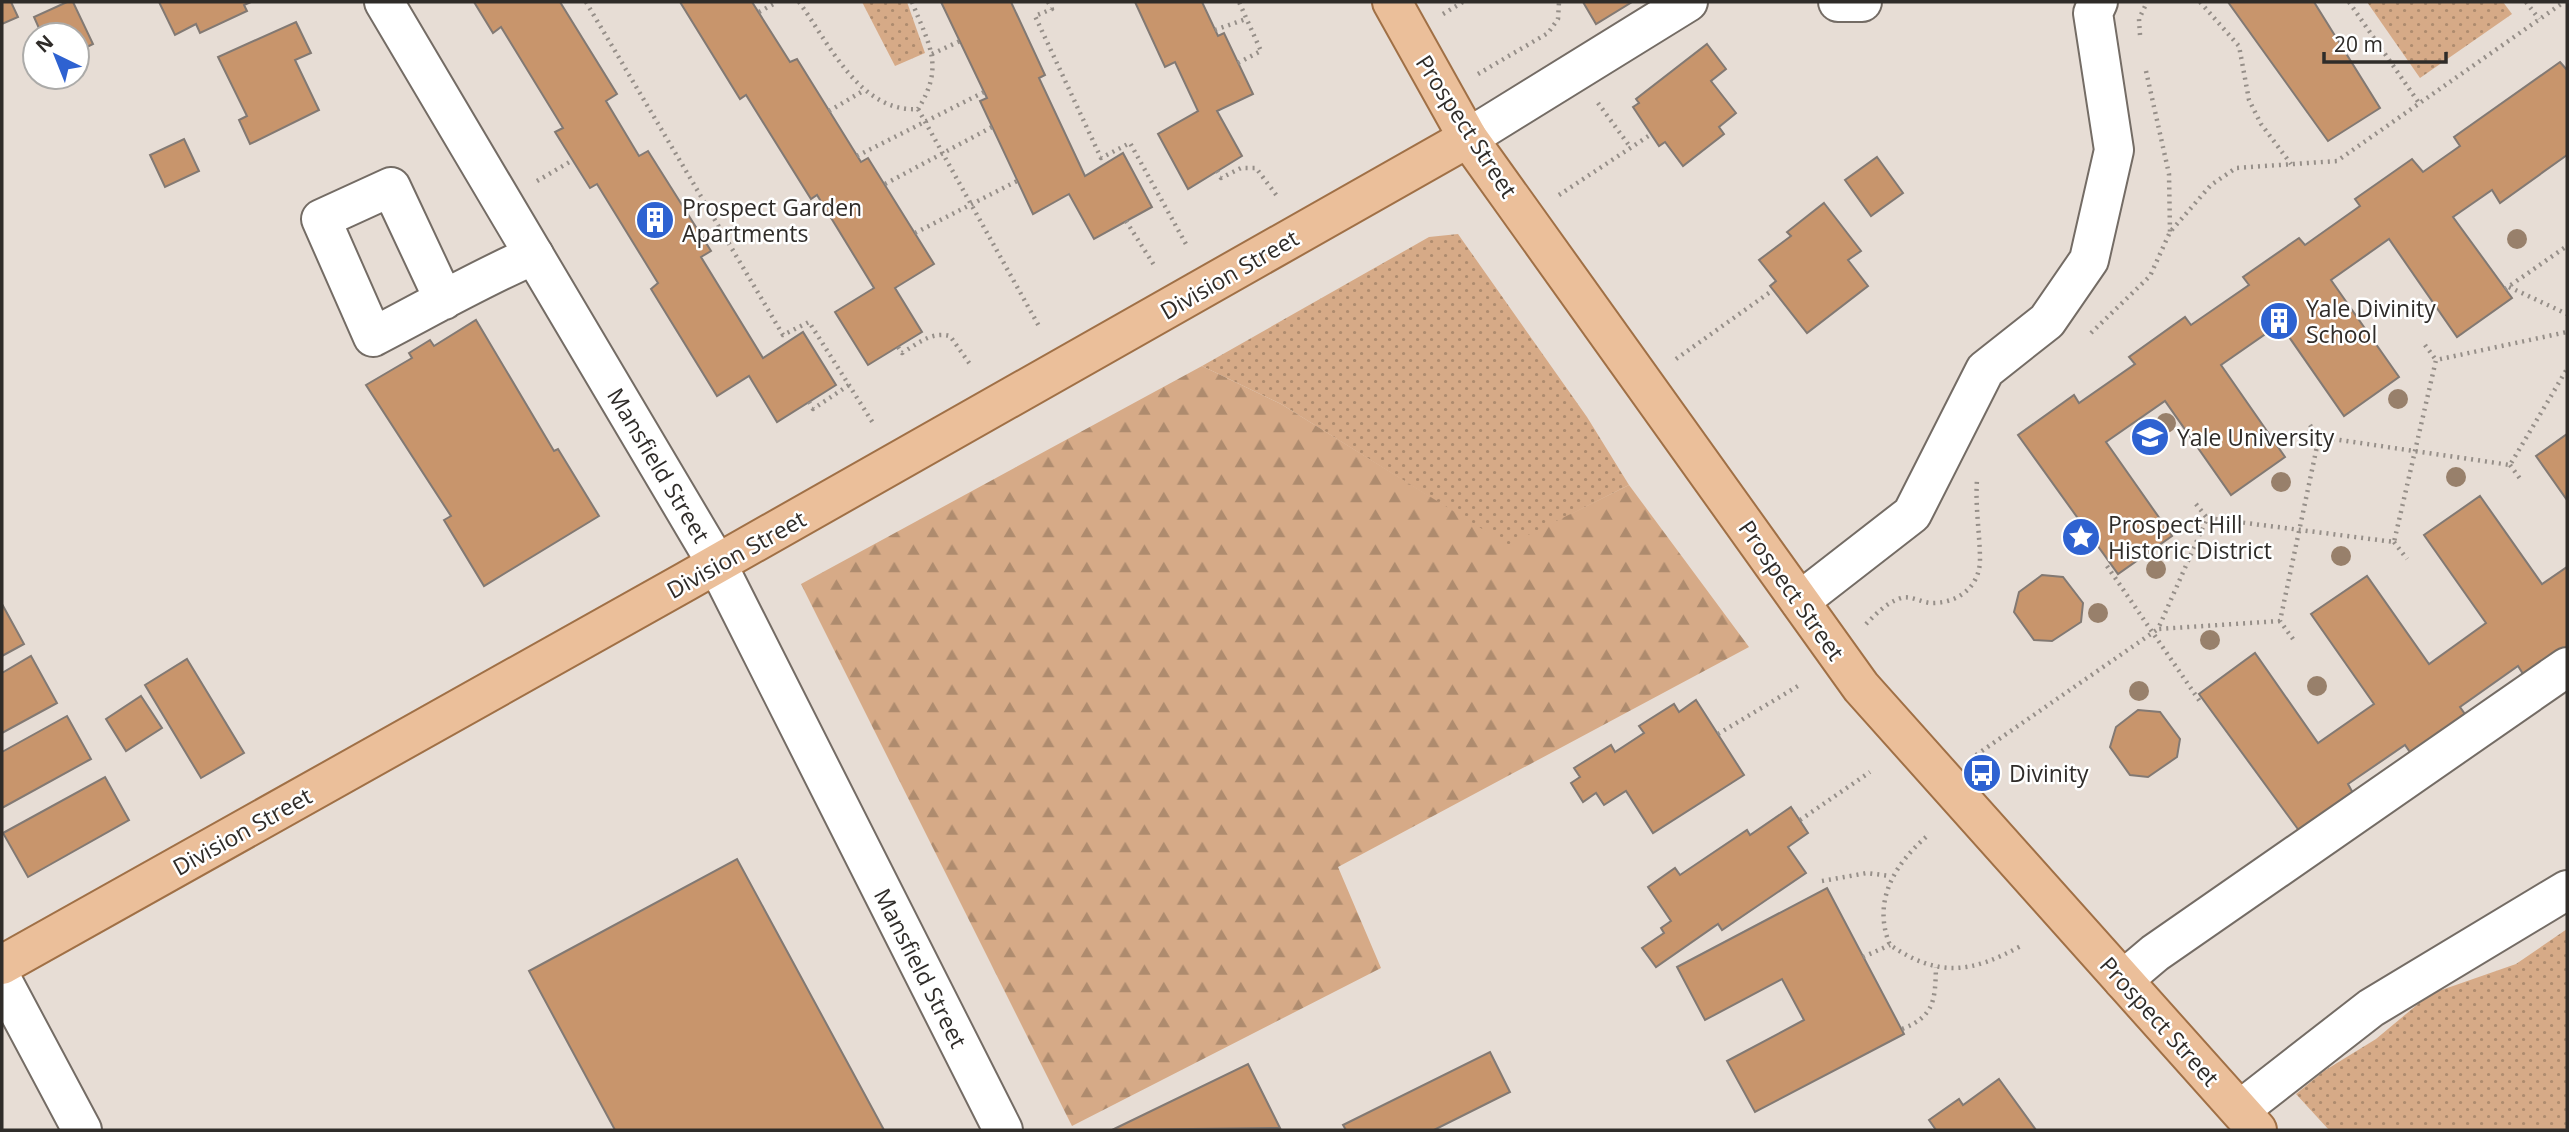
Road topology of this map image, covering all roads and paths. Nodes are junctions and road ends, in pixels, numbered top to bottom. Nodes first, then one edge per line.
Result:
1 (384, 2) edge
2 (586, 2) edge
3 (777, 2) edge
4 (799, 2) edge
5 (912, 2) edge
6 (1048, 2) edge
7 (1239, 2) edge
8 (1391, 2) edge
9 (1464, 2) edge
10 (1559, 2) edge
11 (1688, 2) edge
12 (1838, 2) edge
13 (1862, 2) edge
14 (2098, 2) edge
15 (2147, 2) edge
16 (2200, 2) edge
17 (2349, 2) edge
18 (2526, 2) edge
19 (2564, 2) edge
20 (759, 12) dead end
21 (1443, 14) dead end
22 (1246, 19) junction
23 (2539, 19) junction
24 (1215, 30) dead end
25 (960, 41) dead end
26 (2141, 43) dead end
27 (932, 54) junction
28 (1238, 62) dead end
29 (2144, 66) dead end
30 (1474, 76) dead end
31 (863, 91) junction
32 (984, 92) dead end
33 (1594, 97) dead end
34 (2419, 103) junction
35 (918, 109) junction
36 (829, 111) dead end
37 (925, 122) junction
38 (992, 127) dead end
39 (1650, 135) dead end
40 (1468, 138) junction
41 (1631, 148) junction
42 (942, 153) junction
43 (858, 156) dead end
44 (573, 160) dead end
45 (2291, 164) junction
46 (1217, 171) dead end
47 (537, 181) dead end
48 (1017, 181) dead end
49 (885, 184) dead end
50 (1559, 195) dead end
51 (1277, 196) dead end
52 (971, 205) junction
53 (1126, 221) dead end
54 (2170, 232) junction
55 (915, 233) dead end
56 (1187, 246) dead end
57 (2567, 246) edge
58 (534, 255) junction
59 (1154, 265) dead end
60 (1773, 290) dead end
61 (444, 300) dead end
62 (2567, 314) edge
63 (1040, 328) dead end
64 (2567, 332) edge
65 (2081, 340) dead end
66 (2425, 345) dead end
67 (898, 347) dead end
68 (1676, 359) dead end
69 (2435, 360) junction
70 (972, 367) dead end
71 (2567, 369) edge
72 (849, 385) junction
73 (809, 402) dead end
74 (873, 423) dead end
75 (2310, 425) dead end
76 (2319, 438) junction
77 (2415, 452) junction
78 (2510, 465) junction
79 (1977, 477) dead end
80 (2521, 480) dead end
81 (2196, 504) dead end
82 (2207, 518) junction
83 (2300, 530) junction
84 (2394, 542) junction
85 (2407, 559) dead end
86 (717, 564) junction
87 (2107, 566) dead end
88 (1800, 601) junction
89 (2280, 621) junction
90 (1866, 624) dead end
91 (2155, 630) junction
92 (2293, 639) dead end
93 (2567, 667) edge
94 (1798, 686) dead end
95 (2201, 703) dead end
96 (1718, 734) dead end
97 (1976, 755) dead end
98 (1870, 772) dead end
99 (1800, 820) dead end
100 (1926, 837) dead end
101 (1891, 876) junction
102 (1822, 881) dead end
103 (2567, 890) edge
104 (1890, 945) junction
105 (2021, 946) dead end
106 (1863, 957) dead end
107 (2, 965) edge
108 (1936, 967) junction
109 (2, 980) edge
110 (2123, 980) junction
111 (1902, 1029) dead end
112 (2249, 1120) edge
113 (82, 1130) edge
114 (1003, 1130) edge

1 - 58 street, Mansfield Street
2 - 72 path
3 - 20 path
4 - 31 path
5 - 27 path
6 - 56 path
7 - 22 path
8 - 40 main road, Prospect Street
9 - 21 path
10 - 30 path
11 - 40 street
12 - 13 street
14 - 88 street
15 - 26 path
16 - 45 path
17 - 34 path
18 - 23 path
19 - 23 path
22 - 24 path
22 - 28 path
23 - 34 path
25 - 27 path
27 - 35 path
29 - 54 path
31 - 35 path
31 - 36 path
32 - 37 path
33 - 41 path
34 - 45 path
35 - 37 path
37 - 42 path
37 - 43 path
38 - 42 path
39 - 41 path
40 - 86 main road, Division Street
40 - 88 main road, Prospect Street
41 - 50 path
42 - 49 path
42 - 52 path
44 - 47 path
45 - 54 path
46 - 51 path
48 - 52 path
52 - 55 path
52 - 63 path
53 - 59 path
54 - 65 path
57 - 62 path
58 - 61 street
58 - 86 street, Mansfield Street
60 - 68 path
64 - 69 path
66 - 69 path
67 - 70 path
69 - 77 path
71 - 78 path
72 - 73 path
72 - 74 path
75 - 76 path
76 - 77 path
76 - 83 path
77 - 78 path
77 - 84 path
78 - 80 path
79 - 90 path
81 - 82 path
82 - 83 path
82 - 91 path
83 - 84 path
83 - 89 path
84 - 85 path
86 - 107 main road, Division Street
86 - 114 street, Mansfield Street
87 - 91 path
88 - 110 main road, Prospect Street
89 - 91 path
89 - 92 path
91 - 95 path
91 - 97 path
93 - 110 street
94 - 96 path
98 - 99 path
100 - 101 path
101 - 102 path
101 - 104 path
103 - 112 street
104 - 106 path
104 - 108 path
105 - 108 path
108 - 111 path
109 - 113 street
110 - 112 main road, Prospect Street

